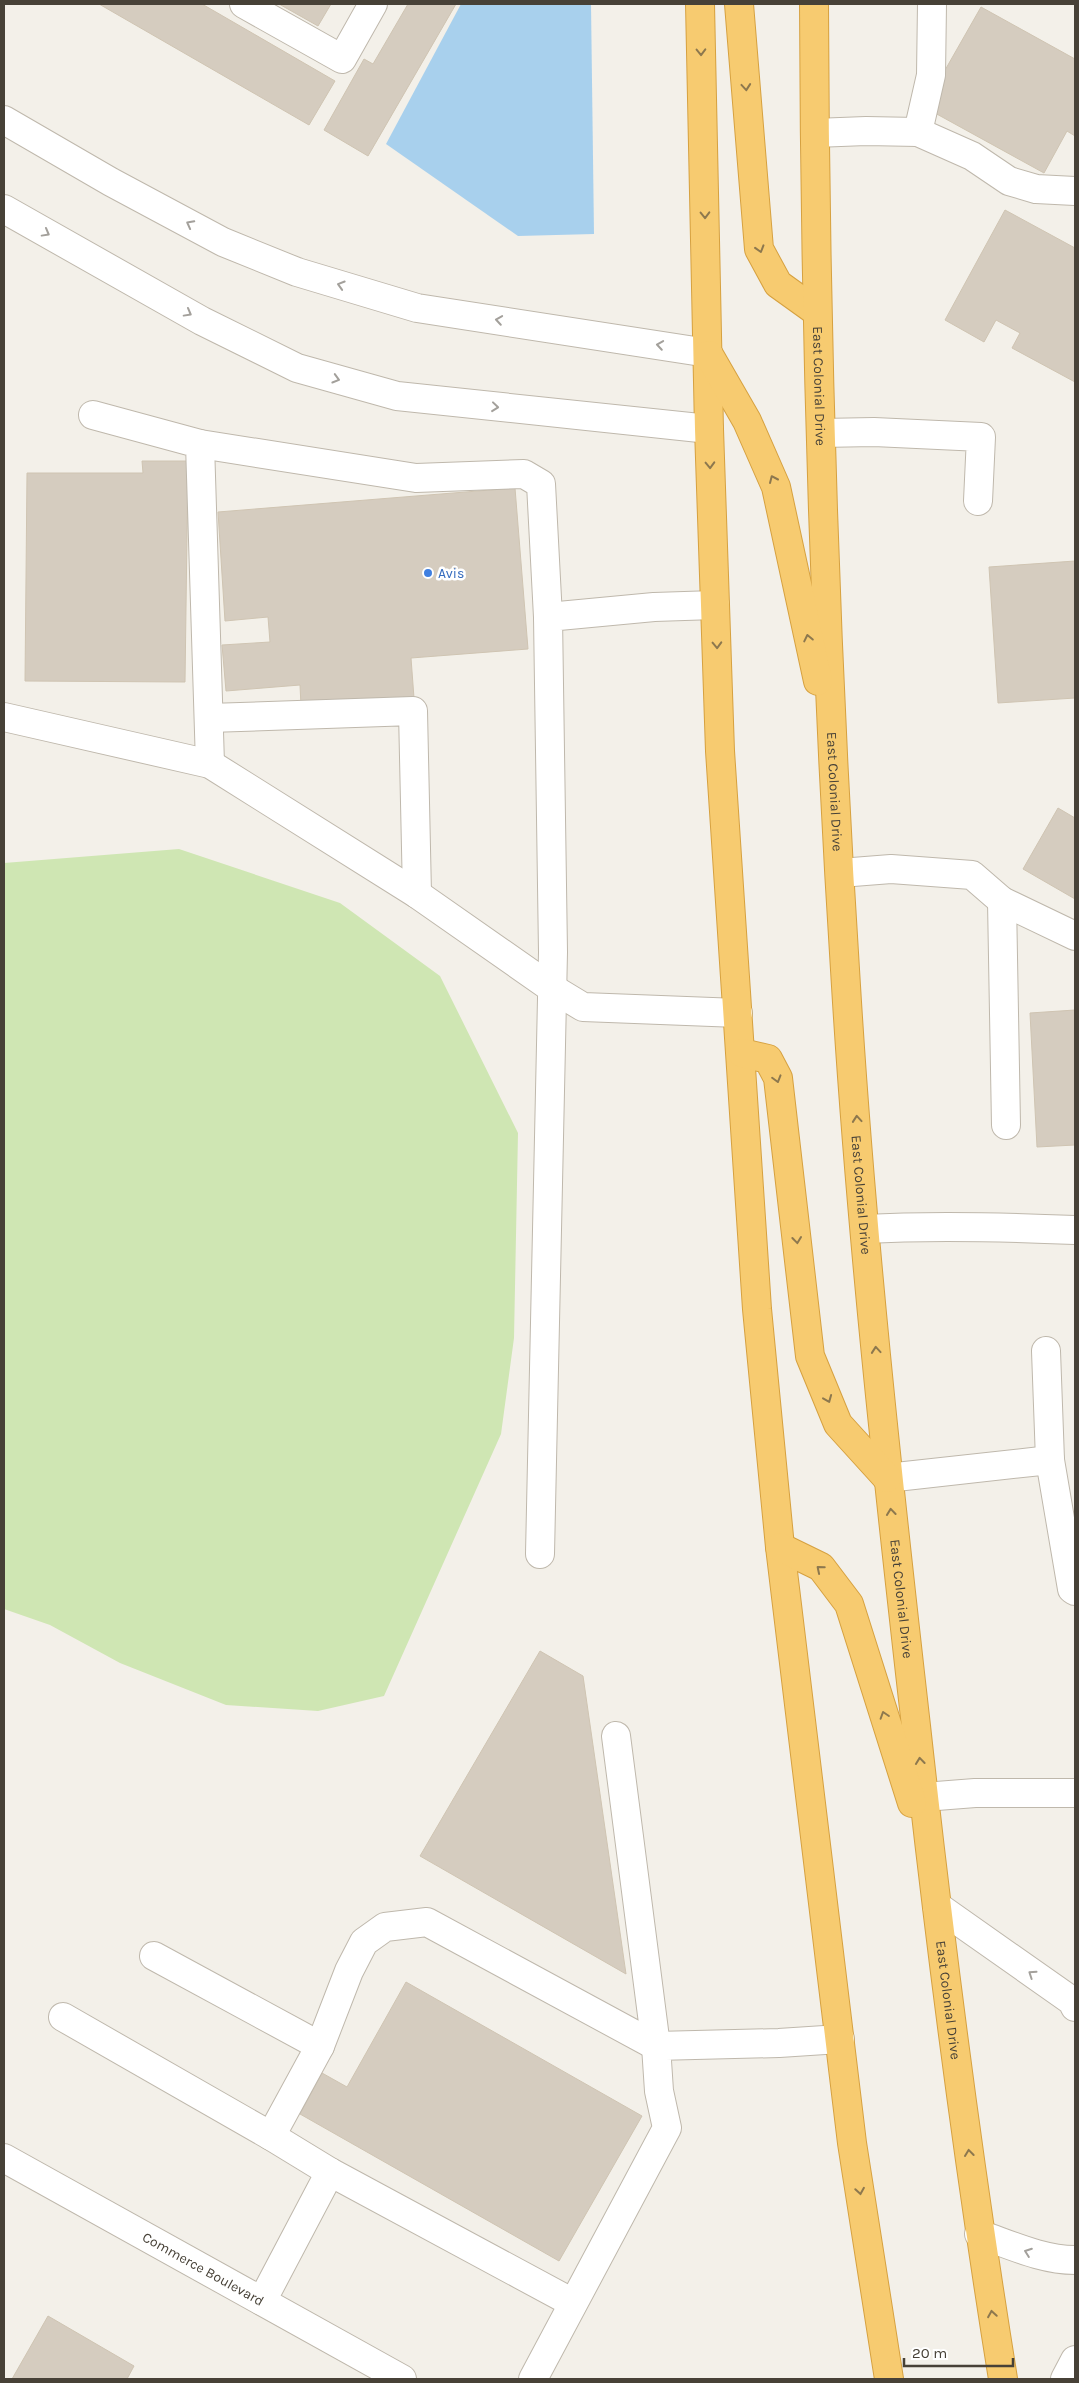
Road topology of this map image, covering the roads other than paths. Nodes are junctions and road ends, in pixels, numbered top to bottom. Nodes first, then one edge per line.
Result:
1 (244, 4) edge
2 (373, 4) edge
3 (700, 4) edge
4 (739, 4) edge
5 (814, 4) edge
6 (932, 4) edge
7 (4, 120) edge
8 (918, 132) junction
9 (815, 133) junction
10 (1075, 191) edge
11 (4, 209) edge
12 (817, 312) junction
13 (708, 353) junction
14 (93, 415) dead end
15 (709, 428) junction
16 (821, 433) junction
17 (200, 444) junction
18 (978, 501) dead end
19 (715, 604) junction
20 (548, 617) junction
21 (4, 717) edge
22 (209, 718) junction
23 (833, 754) junction
24 (210, 764) junction
25 (840, 873) junction
26 (417, 894) junction
27 (1002, 901) junction
28 (1075, 936) edge
29 (550, 988) junction
30 (738, 1014) junction
31 (742, 1053) junction
32 (1006, 1125) dead end
33 (865, 1229) junction
34 (1075, 1230) edge
35 (1046, 1351) dead end
36 (1050, 1460) junction
37 (888, 1478) junction
38 (780, 1547) junction
39 (540, 1554) dead end
40 (1075, 1591) edge
41 (616, 1736) dead end
42 (1075, 1793) edge
43 (924, 1797) junction
44 (931, 1861) junction
45 (937, 1906) junction
46 (154, 1956) dead end
47 (1074, 2004) edge
48 (63, 2017) dead end
49 (840, 2039) junction
50 (320, 2046) junction
51 (656, 2046) junction
52 (271, 2136) junction
53 (7, 2163) edge
54 (330, 2172) junction
55 (979, 2234) junction
56 (1075, 2260) edge
57 (262, 2301) junction
58 (573, 2303) junction
59 (1075, 2360) edge
60 (402, 2379) edge
61 (533, 2379) edge
62 (889, 2379) edge
63 (1003, 2379) edge
64 (1065, 2379) edge

1 - 2 street
3 -> 13 highway
4 -> 12 highway
5 - 9 highway, East Colonial Drive
6 - 8 street
13 -> 7 street
8 - 9 street
8 - 10 street
9 - 12 highway, East Colonial Drive
11 -> 15 street
12 - 16 highway, East Colonial Drive
13 - 15 highway
23 -> 13 highway
14 - 17 street
15 -> 19 highway
16 - 18 street
16 - 23 highway, East Colonial Drive
17 - 20 street
17 - 22 street
19 - 20 street
19 -> 30 highway
20 - 29 street
21 - 24 street
22 - 24 street
22 - 26 street
23 - 25 highway, East Colonial Drive
24 - 26 street
25 - 27 street
33 -> 25 highway, East Colonial Drive
26 - 29 street
27 - 28 street
27 - 32 street
29 - 30 street
29 - 39 street
30 - 31 highway
31 -> 37 highway
31 - 38 highway
33 - 34 street
37 -> 33 highway, East Colonial Drive
35 - 36 street
36 - 37 street
36 - 40 street
43 -> 37 highway, East Colonial Drive
44 -> 38 highway
38 - 49 highway
41 - 51 street
42 - 43 street
43 - 44 highway, East Colonial Drive
44 - 45 highway, East Colonial Drive
47 -> 45 street
55 -> 45 highway, East Colonial Drive
46 - 50 street
48 - 52 street
49 - 51 street
49 -> 62 highway
50 - 51 street
50 - 52 street
51 - 58 street
52 - 54 street
53 - 57 street, Commerce Boulevard
54 - 57 street
54 - 58 street
56 -> 55 street
63 -> 55 highway, East Colonial Drive
57 - 60 street, Commerce Boulevard
58 - 61 street
59 - 64 street

